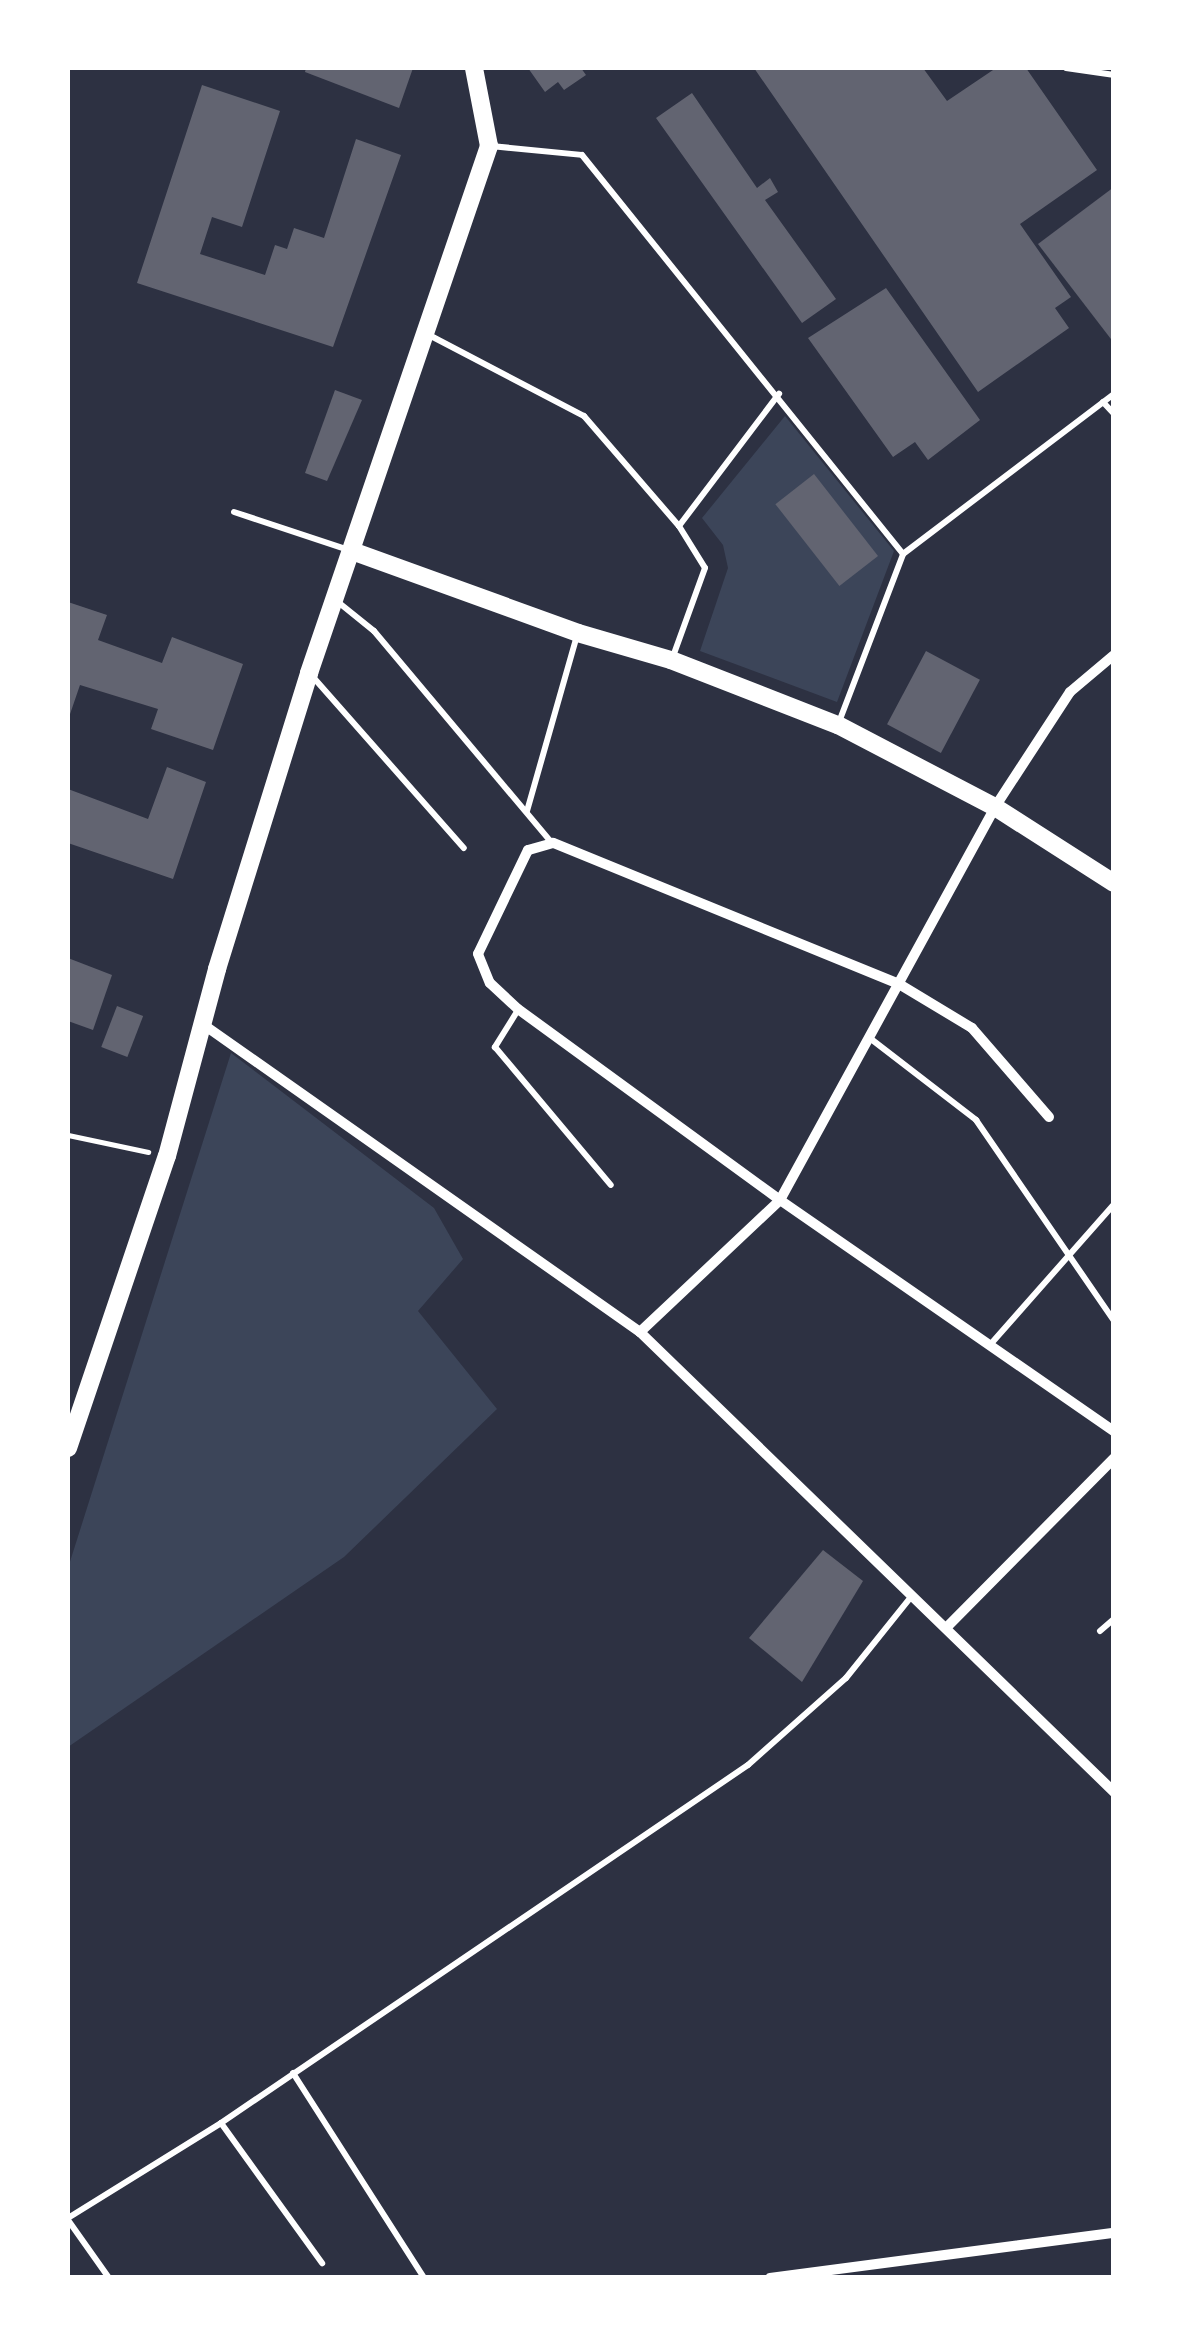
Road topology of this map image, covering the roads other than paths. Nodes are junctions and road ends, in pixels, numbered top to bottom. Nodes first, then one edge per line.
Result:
1 (474, 68) edge
2 (1066, 68) edge
3 (1114, 75) edge
4 (489, 146) junction
5 (426, 333) junction
6 (779, 394) junction
7 (1114, 394) edge
8 (1103, 402) junction
9 (1114, 414) edge
10 (234, 512) dead end
11 (679, 526) junction
12 (352, 551) junction
13 (903, 554) junction
14 (336, 601) junction
15 (578, 633) junction
16 (1114, 655) edge
17 (671, 660) junction
18 (310, 673) junction
19 (838, 725) junction
20 (995, 808) junction
21 (526, 812) junction
22 (553, 844) junction
23 (464, 848) dead end
24 (1114, 883) edge
25 (899, 984) junction
26 (518, 1008) junction
27 (204, 1025) junction
28 (871, 1039) junction
29 (1049, 1117) dead end
30 (611, 1184) dead end
31 (780, 1200) junction
32 (1114, 1204) edge
33 (1068, 1255) junction
34 (1114, 1320) edge
35 (640, 1332) junction
36 (988, 1348) junction
37 (1114, 1431) edge
38 (68, 1448) edge
39 (1114, 1458) edge
40 (911, 1598) junction
41 (1114, 1619) edge
42 (946, 1628) junction
43 (1100, 1631) dead end
44 (1114, 1792) edge
45 (293, 2072) junction
46 (221, 2123) junction
47 (68, 2219) edge
48 (1114, 2232) edge
49 (322, 2262) dead end
50 (110, 2278) edge
51 (424, 2278) edge
52 (770, 2278) edge

1 - 4 street
2 - 3 lane
4 - 5 street
4 - 6 lane
5 - 11 lane
5 - 12 street
6 - 11 lane
6 - 13 lane
7 - 8 lane
8 - 9 lane
8 - 13 lane
10 - 12 lane
11 - 17 lane
12 - 14 street
12 - 15 street
13 - 19 lane
14 - 18 street
14 - 21 lane
15 - 17 street
15 - 21 lane
16 - 20 street
17 - 19 street
18 - 23 lane
18 - 27 street
19 - 20 street
20 - 24 street
20 - 25 street
21 - 22 lane
22 - 25 street
22 - 26 street
25 - 28 street
25 - 29 street
26 - 30 lane
26 - 31 street
27 - 35 street
27 - 38 street
28 - 31 street
28 - 33 lane
31 - 35 street
31 - 36 street
32 - 33 lane
33 - 34 lane
33 - 36 lane
35 - 40 street
36 - 37 street
39 - 42 street
40 - 42 street
40 - 45 lane
41 - 43 lane
42 - 44 street
45 - 46 lane
45 - 51 lane
46 - 47 lane
46 - 49 lane
47 - 50 lane
48 - 52 street

